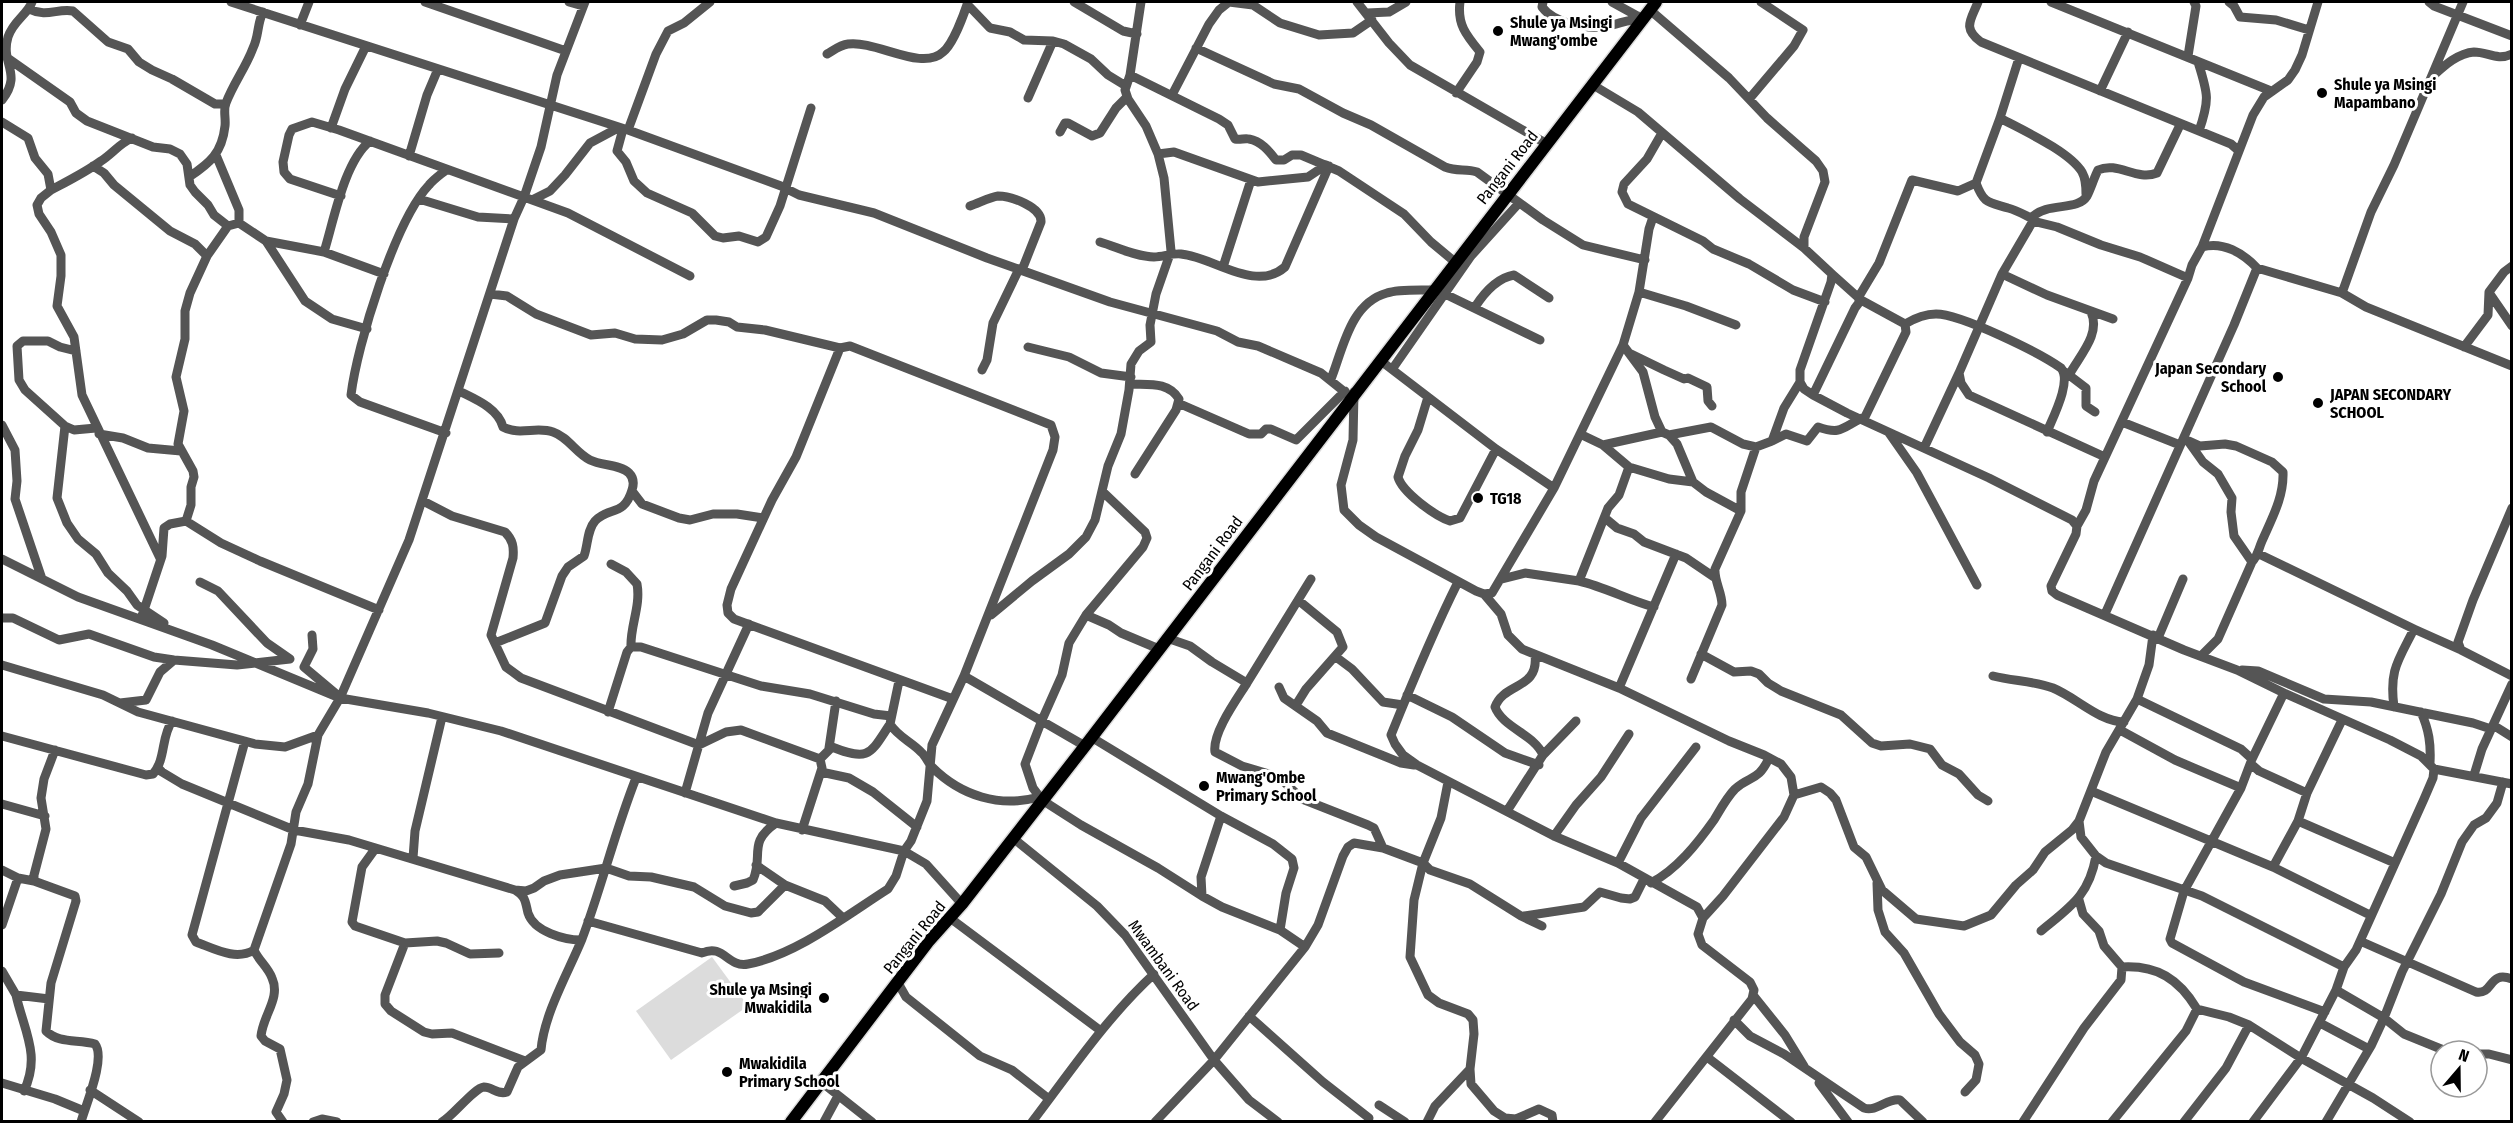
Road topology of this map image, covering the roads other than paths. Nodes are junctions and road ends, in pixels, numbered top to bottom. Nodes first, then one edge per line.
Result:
1 (231, 2) edge
2 (309, 2) edge
3 (425, 2) edge
4 (569, 2) edge
5 (710, 2) edge
6 (1074, 2) edge
7 (1141, 2) edge
8 (1358, 2) edge
9 (1406, 2) edge
10 (1460, 2) edge
11 (1543, 2) edge
12 (1612, 2) edge
13 (1761, 2) edge
14 (1978, 2) edge
15 (2051, 2) edge
16 (2194, 2) edge
17 (2229, 2) edge
18 (2318, 2) edge
19 (2428, 2) edge
20 (2463, 2) edge
21 (967, 3) edge
22 (248, 4) edge
23 (584, 4) edge
24 (2066, 4) edge
25 (30, 5) edge
26 (1650, 10) edge
27 (263, 12) junction
28 (2457, 16) junction
29 (1370, 17) junction
30 (300, 25) junction
31 (2309, 30) junction
32 (2128, 32) junction
33 (1137, 34) junction
34 (2511, 36) edge
35 (1053, 40) junction
36 (366, 46) junction
37 (1196, 48) junction
38 (566, 51) junction
39 (827, 54) dead end
40 (2511, 54) edge
41 (2188, 56) junction
42 (6, 57) junction
43 (2019, 58) junction
44 (2198, 62) junction
45 (438, 69) junction
46 (1130, 75) junction
47 (2431, 78) junction
48 (1593, 85) junction
49 (1126, 86) junction
50 (2100, 91) junction
51 (2271, 91) junction
52 (1456, 93) junction
53 (1173, 95) junction
54 (1127, 97) junction
55 (1028, 98) dead end
56 (1750, 98) junction
57 (2, 100) edge
58 (225, 104) junction
59 (548, 105) junction
60 (811, 108) dead end
61 (2000, 118) junction
62 (2, 122) edge
63 (2180, 125) junction
64 (331, 128) junction
65 (623, 129) junction
66 (2199, 131) junction
67 (1060, 132) dead end
68 (1662, 133) junction
69 (132, 138) junction
70 (370, 141) junction
71 (1547, 144) junction
72 (2239, 151) junction
73 (1158, 154) junction
74 (216, 155) junction
75 (409, 156) junction
76 (93, 166) junction
77 (1328, 166) junction
78 (446, 170) junction
79 (189, 177) junction
80 (1251, 180) junction
81 (1976, 183) junction
82 (786, 188) junction
83 (51, 190) junction
84 (1507, 194) junction
85 (341, 196) junction
86 (2087, 196) junction
87 (528, 198) junction
88 (419, 199) junction
89 (1519, 203) junction
90 (970, 206) dead end
91 (1653, 217) junction
92 (514, 219) junction
93 (2032, 219) junction
94 (239, 223) junction
95 (228, 226) junction
96 (266, 241) junction
97 (1100, 242) dead end
98 (2202, 247) junction
99 (1804, 248) junction
100 (324, 252) junction
101 (207, 256) junction
102 (1169, 256) junction
103 (1645, 260) junction
104 (1455, 262) junction
105 (2511, 266) edge
106 (1224, 267) junction
107 (2257, 268) junction
108 (1021, 270) junction
109 (384, 274) junction
110 (1832, 274) junction
111 (2002, 274) junction
112 (690, 276) dead end
113 (2188, 278) junction
114 (1439, 292) junction
115 (1639, 292) junction
116 (2488, 292) junction
117 (2342, 293) junction
118 (490, 294) junction
119 (1549, 298) dead end
120 (1860, 299) junction
121 (1825, 302) junction
122 (1475, 307) junction
123 (2091, 312) junction
124 (1152, 314) junction
125 (2113, 319) dead end
126 (1905, 324) junction
127 (1736, 325) dead end
128 (2511, 326) edge
129 (1981, 327) junction
130 (367, 329) junction
131 (1540, 340) dead end
132 (1028, 346) dead end
133 (840, 348) junction
134 (1625, 348) junction
135 (2464, 348) junction
136 (76, 351) junction
137 (1381, 361) junction
138 (2511, 366) edge
139 (1393, 368) junction
140 (982, 370) dead end
141 (2067, 373) junction
142 (1959, 374) junction
143 (1331, 379) junction
144 (1131, 380) junction
145 (1800, 382) junction
146 (459, 391) junction
147 (1350, 393) junction
148 (1813, 395) junction
149 (1428, 397) junction
150 (1178, 403) junction
151 (1712, 406) dead end
152 (2095, 412) dead end
153 (1863, 418) junction
154 (2122, 422) junction
155 (2, 425) edge
156 (64, 426) junction
157 (1885, 429) junction
158 (98, 431) junction
159 (2047, 432) junction
160 (446, 433) junction
161 (1665, 433) junction
162 (1580, 434) junction
163 (1772, 441) junction
164 (2184, 442) junction
165 (1603, 445) junction
166 (1756, 447) junction
167 (1924, 448) junction
168 (1496, 449) junction
169 (181, 450) junction
170 (2105, 457) junction
171 (1629, 467) junction
172 (1135, 474) dead end
173 (1693, 482) junction
174 (1554, 488) junction
175 (632, 491) junction
176 (1103, 492) junction
177 (423, 501) junction
178 (2511, 508) edge
179 (1740, 511) junction
180 (763, 518) junction
181 (1605, 518) junction
182 (186, 521) junction
183 (2077, 526) junction
184 (1676, 554) junction
185 (2259, 554) junction
186 (160, 558) junction
187 (2, 559) edge
188 (2252, 562) junction
189 (611, 564) dead end
190 (1714, 577) junction
191 (42, 579) junction
192 (1311, 579) dead end
193 (1501, 579) junction
194 (2183, 579) dead end
195 (1579, 581) junction
196 (200, 582) dead end
197 (1458, 582) junction
198 (1977, 585) dead end
199 (1484, 594) junction
200 (1299, 600) junction
201 (1654, 607) junction
202 (379, 610) junction
203 (2105, 614) junction
204 (143, 615) junction
205 (1086, 615) junction
206 (2, 618) edge
207 (986, 621) junction
208 (749, 624) junction
209 (2414, 629) junction
210 (312, 635) dead end
211 (2156, 637) junction
212 (1167, 638) junction
213 (495, 643) junction
214 (631, 647) junction
215 (1159, 648) junction
216 (2461, 650) junction
217 (1701, 654) junction
218 (1535, 655) junction
219 (2200, 656) junction
220 (1335, 657) junction
221 (174, 660) junction
222 (254, 663) junction
223 (2, 665) edge
224 (2237, 670) junction
225 (726, 674) junction
226 (964, 676) junction
227 (1993, 676) dead end
228 (2511, 676) edge
229 (1691, 679) dead end
230 (899, 681) junction
231 (1247, 683) junction
232 (2511, 684) edge
233 (1279, 687) dead end
234 (1619, 687) junction
235 (2284, 693) junction
236 (337, 697) junction
237 (953, 699) junction
238 (2137, 699) junction
239 (1405, 700) junction
240 (836, 701) junction
241 (120, 703) junction
242 (1296, 705) junction
243 (2394, 707) junction
244 (608, 712) junction
245 (2421, 712) junction
246 (442, 717) junction
247 (891, 720) junction
248 (1042, 720) junction
249 (2342, 720) junction
250 (172, 721) junction
251 (1576, 721) dead end
252 (2122, 726) junction
253 (2492, 727) junction
254 (318, 735) junction
255 (1629, 735) dead end
256 (2, 736) edge
257 (2511, 737) edge
258 (245, 741) junction
259 (1088, 742) junction
260 (699, 745) junction
261 (1696, 747) dead end
262 (829, 748) junction
263 (55, 750) junction
264 (1543, 755) junction
265 (1769, 758) junction
266 (820, 759) junction
267 (2252, 762) junction
268 (930, 765) junction
269 (1417, 765) junction
270 (1539, 765) junction
271 (2432, 766) junction
272 (158, 768) junction
273 (821, 772) junction
274 (2474, 776) junction
275 (636, 778) junction
276 (1448, 782) junction
277 (2507, 783) edge
278 (2241, 788) junction
279 (2091, 791) junction
280 (684, 793) junction
281 (2307, 793) junction
282 (1794, 795) junction
283 (1040, 798) junction
284 (1988, 801) dead end
285 (2, 804) edge
286 (228, 804) junction
287 (1508, 811) junction
288 (45, 816) junction
289 (1221, 816) junction
290 (2298, 820) junction
291 (2079, 821) junction
292 (776, 823) junction
293 (917, 827) junction
294 (294, 830) junction
295 (802, 830) junction
296 (1554, 836) junction
297 (1013, 838) junction
298 (2212, 843) junction
299 (1383, 848) junction
300 (375, 849) junction
301 (904, 851) junction
302 (2096, 856) junction
303 (413, 858) junction
304 (1423, 862) junction
305 (1618, 863) junction
306 (2395, 863) junction
307 (756, 865) junction
308 (2272, 867) junction
309 (606, 868) junction
310 (2, 870) edge
311 (1202, 877) junction
312 (18, 878) junction
313 (34, 881) junction
314 (1647, 881) junction
315 (1877, 881) junction
316 (1181, 882) junction
317 (734, 885) dead end
318 (785, 885) junction
319 (515, 890) junction
320 (2184, 891) junction
321 (1202, 896) junction
322 (2079, 900) junction
323 (962, 904) junction
324 (2370, 915) junction
325 (1521, 916) junction
326 (843, 918) junction
327 (950, 918) junction
328 (1703, 918) junction
329 (588, 921) junction
330 (2, 925) edge
331 (1542, 926) dead end
332 (1280, 930) junction
333 (2041, 931) dead end
334 (581, 940) junction
335 (2360, 941) junction
336 (405, 943) junction
337 (1305, 947) junction
338 (254, 950) junction
339 (499, 953) dead end
340 (2407, 961) junction
341 (2122, 967) junction
342 (2344, 967) junction
343 (2, 970) edge
344 (1154, 974) junction
345 (2511, 979) edge
346 (898, 983) junction
347 (2336, 990) junction
348 (16, 995) junction
349 (1753, 995) junction
350 (49, 999) junction
351 (2197, 1009) junction
352 (2325, 1012) junction
353 (1249, 1016) junction
354 (2384, 1018) junction
355 (1734, 1020) junction
356 (2320, 1023) junction
357 (2249, 1025) junction
358 (1101, 1031) junction
359 (2429, 1044) edge
360 (2369, 1049) junction
361 (2489, 1054) edge
362 (1707, 1057) junction
363 (2301, 1058) junction
364 (1214, 1060) junction
365 (2511, 1060) edge
366 (525, 1061) junction
367 (1470, 1069) junction
368 (1805, 1069) junction
369 (820, 1081) junction
370 (2, 1083) edge
371 (2348, 1086) junction
372 (90, 1090) junction
373 (24, 1091) junction
374 (1965, 1092) dead end
375 (838, 1096) junction
376 (1049, 1099) junction
377 (1379, 1105) dead end
378 (84, 1111) junction
379 (1369, 1118) dead end
380 (1656, 1121) edge
381 (81, 1122) edge
382 (139, 1122) edge
383 (283, 1122) edge
384 (313, 1122) edge
385 (337, 1122) edge
386 (442, 1122) edge
387 (791, 1122) edge
388 (824, 1122) edge
389 (872, 1122) edge
390 (1032, 1122) edge
391 (1155, 1122) edge
392 (1278, 1122) edge
393 (1405, 1122) edge
394 (1427, 1122) edge
395 (1553, 1122) edge
396 (1791, 1122) edge
397 (1848, 1122) edge
398 (1923, 1122) edge
399 (2023, 1122) edge
400 (2112, 1122) edge
401 (2184, 1122) edge
402 (2253, 1122) edge
403 (2326, 1122) edge
404 (2410, 1122) edge

1 - 22 street
2 - 30 street
3 - 38 street
4 - 23 street
5 - 65 street
6 - 33 street
7 - 33 street
8 - 29 street
9 - 29 street
10 - 52 street
11 - 26 street
12 - 26 street
13 - 56 street
14 - 43 street
15 - 24 street
16 - 41 street
17 - 31 street
18 - 31 street
19 - 28 street
20 - 28 street
21 - 35 street
21 - 39 street
22 - 27 street
23 - 38 street
24 - 32 street
25 - 42 street
25 - 58 street
26 - 48 main road, Pangani Road
26 - 56 street
27 - 30 street
27 - 58 street
28 - 34 street
28 - 47 street
29 - 37 street
29 - 52 street
30 - 36 street
31 - 51 street
32 - 41 street
32 - 50 street
33 - 46 street
35 - 49 street
35 - 55 street
36 - 45 street
36 - 64 street
37 - 53 street
37 - 84 street
38 - 59 street
40 - 47 street
41 - 44 street
42 - 57 street
42 - 69 street
43 - 50 street
43 - 61 street
44 - 51 street
44 - 66 street
45 - 59 street
45 - 75 street
46 - 49 street
46 - 53 street
47 - 117 street
48 - 68 street
48 - 71 main road, Pangani Road
49 - 54 street
50 - 63 street
51 - 72 street
52 - 71 street
53 - 77 street
54 - 67 street
54 - 73 street
56 - 99 street
58 - 74 street
59 - 65 street
59 - 87 street
60 - 82 street
61 - 81 street
61 - 86 street
62 - 83 street
63 - 66 street
63 - 86 street
64 - 70 street
64 - 85 street
65 - 82 street
65 - 82 street
65 - 87 street
66 - 72 street
68 - 91 street
68 - 99 street
69 - 76 street
69 - 79 street
70 - 75 street
70 - 85 street
71 - 84 main road, Pangani Road
72 - 98 street
73 - 80 street
73 - 102 street
74 - 79 street
74 - 94 street
75 - 78 street
76 - 83 street
76 - 101 street
77 - 80 street
77 - 104 street
77 - 106 street
78 - 87 street
78 - 88 street
79 - 95 street
80 - 106 street
81 - 93 street
81 - 120 street
82 - 108 street
83 - 136 street
84 - 89 street
84 - 104 main road, Pangani Road
85 - 100 street
86 - 93 street
87 - 92 street
87 - 112 street
88 - 92 street
88 - 109 street
89 - 103 street
89 - 114 street
90 - 108 street
91 - 103 street
91 - 121 street
92 - 118 street
93 - 111 street
93 - 113 street
94 - 95 street
94 - 96 street
95 - 101 street
96 - 100 street
96 - 130 street
97 - 102 street
98 - 107 street
98 - 113 street
99 - 110 street
100 - 109 street
101 - 169 street
102 - 106 street
102 - 124 street
103 - 115 street
104 - 114 main road, Pangani Road
105 - 116 street
107 - 117 street
107 - 164 street
108 - 124 street
108 - 140 street
109 - 130 street
110 - 120 street
110 - 121 street
111 - 123 street
111 - 129 street
113 - 154 street
114 - 122 street
114 - 137 main road, Pangani Road
114 - 139 street
114 - 143 street
115 - 127 street
115 - 134 street
116 - 128 street
116 - 135 street
117 - 135 street
118 - 133 street
118 - 146 street
119 - 122 street
120 - 126 street
120 - 148 street
121 - 145 street
122 - 131 street
123 - 125 street
123 - 141 street
124 - 143 street
124 - 144 street
126 - 129 street
126 - 153 street
129 - 141 street
129 - 142 street
130 - 160 street
132 - 144 street
133 - 180 street
133 - 207 street
134 - 151 street
134 - 161 street
134 - 162 street
135 - 138 street
136 - 156 street
136 - 158 street
137 - 139 street
137 - 147 main road, Pangani Road
139 - 149 street
141 - 152 street
141 - 159 street
142 - 159 street
142 - 167 street
143 - 147 street
144 - 150 street
144 - 176 street
145 - 148 street
145 - 163 street
146 - 160 street
146 - 175 street
147 - 150 street
147 - 197 street
147 - 212 main road, Pangani Road
148 - 153 street
149 - 168 street
149 - 168 street
150 - 172 street
153 - 157 street
153 - 163 street
154 - 164 street
154 - 170 street
155 - 191 street
156 - 158 street
156 - 204 street
157 - 167 street
157 - 198 street
158 - 169 street
158 - 186 street
159 - 170 street
160 - 177 street
161 - 165 street
161 - 166 street
161 - 173 street
162 - 165 street
162 - 174 street
163 - 166 street
164 - 185 street
164 - 188 street
164 - 203 street
165 - 171 street
166 - 179 street
167 - 183 street
168 - 174 street
169 - 182 street
170 - 183 street
171 - 173 street
171 - 181 street
173 - 179 street
174 - 193 street
175 - 180 street
175 - 213 street
176 - 205 street
176 - 207 street
177 - 202 street
177 - 213 street
178 - 216 street
179 - 190 street
180 - 208 street
181 - 184 street
181 - 195 street
182 - 186 street
182 - 202 street
183 - 203 street
184 - 190 street
184 - 201 street
185 - 188 street
185 - 209 street
186 - 204 street
187 - 191 street
188 - 219 street
189 - 214 street
190 - 217 street
191 - 204 street
192 - 200 street
193 - 195 street
193 - 199 street
194 - 211 street
195 - 201 street
196 - 222 street
197 - 199 street
197 - 239 street
199 - 218 street
200 - 220 street
200 - 231 street
201 - 234 street
202 - 236 street
203 - 211 street
204 - 222 street
205 - 215 street
205 - 248 street
206 - 221 street
207 - 226 street
208 - 225 street
208 - 230 street
209 - 216 street
209 - 243 street
210 - 236 street
211 - 219 street
211 - 238 street
212 - 215 main road, Pangani Road
212 - 231 street
213 - 244 street
214 - 225 street
214 - 244 street
215 - 259 main road, Pangani Road
216 - 228 street
217 - 229 street
217 - 284 street
218 - 234 street
218 - 264 street
219 - 224 street
220 - 239 street
220 - 242 street
221 - 222 street
221 - 241 street
222 - 236 street
223 - 241 street
224 - 235 street
224 - 243 street
225 - 240 street
225 - 260 street
226 - 237 street
226 - 248 street
227 - 252 street
230 - 237 street
230 - 247 street
231 - 299 street
232 - 253 street
233 - 242 street
234 - 265 street
235 - 249 street
235 - 267 street
236 - 246 street
236 - 254 street
237 - 268 street
238 - 252 street
238 - 267 street
239 - 269 street
239 - 270 street
240 - 247 street
240 - 262 street
241 - 250 street
242 - 269 street
243 - 245 street
244 - 260 street
245 - 253 street
245 - 271 street
246 - 275 street
246 - 303 street
247 - 262 street
247 - 268 street
248 - 259 street
248 - 283 street
249 - 271 street
249 - 281 street
250 - 258 street
250 - 272 street
251 - 264 street
252 - 278 street
252 - 279 street
253 - 257 street
253 - 274 street
254 - 258 street
254 - 294 street
255 - 296 street
256 - 263 street
258 - 286 street
259 - 283 main road, Pangani Road
259 - 289 street
260 - 266 street
260 - 280 street
261 - 305 street
262 - 266 street
263 - 272 street
263 - 288 street
264 - 270 street
265 - 282 street
265 - 314 street
266 - 273 street
267 - 278 street
267 - 281 street
268 - 283 street
268 - 293 street
269 - 276 street
270 - 287 street
271 - 274 street
271 - 306 street
272 - 286 street
273 - 293 street
273 - 295 street
274 - 277 street
275 - 280 street
275 - 309 street
276 - 287 street
276 - 304 street
277 - 340 street
278 - 298 street
279 - 291 street
279 - 298 street
280 - 292 street
281 - 290 street
282 - 315 street
282 - 328 street
283 - 297 main road, Pangani Road
283 - 316 street
285 - 288 street
286 - 294 street
286 - 338 street
287 - 296 street
288 - 313 street
289 - 311 street
289 - 332 street
290 - 306 street
290 - 308 street
291 - 302 street
291 - 315 street
292 - 295 street
292 - 307 street
293 - 301 street
294 - 300 street
294 - 338 street
295 - 301 street
296 - 305 street
297 - 323 main road, Pangani Road
297 - 344 street, Mwambani Road
298 - 308 street
298 - 320 street
299 - 304 street
299 - 337 street
300 - 303 street
300 - 336 street
301 - 323 street
301 - 326 street
302 - 320 street
302 - 322 street
303 - 319 street
304 - 325 street
304 - 367 street
305 - 314 street
306 - 324 street
307 - 317 street
307 - 318 street
308 - 324 street
309 - 318 street
309 - 319 street
309 - 329 street
310 - 312 street
311 - 316 street
311 - 321 street
312 - 313 street
312 - 330 street
313 - 350 street
314 - 325 street
314 - 328 street
315 - 374 street
316 - 321 street
318 - 326 street
319 - 334 street
320 - 342 street
320 - 352 street
321 - 332 street
322 - 333 street
322 - 341 street
323 - 327 main road, Pangani Road
324 - 335 street
325 - 331 street
326 - 329 street
327 - 346 main road, Pangani Road
327 - 358 street
328 - 349 street
329 - 334 street
332 - 337 street
334 - 366 street
335 - 340 street
335 - 342 street
336 - 339 street
336 - 366 street
337 - 353 street
338 - 383 street
340 - 345 street
340 - 354 street
341 - 351 street
341 - 399 street
342 - 347 street
343 - 348 street
344 - 358 street
344 - 364 street, Mwambani Road
346 - 369 main road, Pangani Road
346 - 376 street
347 - 352 street
347 - 354 street
348 - 350 street
348 - 373 street
349 - 355 street
349 - 368 street
350 - 372 street
351 - 357 street
351 - 400 street
352 - 356 street
353 - 364 street
353 - 379 street
354 - 359 street
354 - 360 street
355 - 362 street
355 - 368 street
356 - 360 street
356 - 363 street
357 - 363 street
357 - 401 street
358 - 376 street
360 - 371 street
361 - 365 street
362 - 380 street
362 - 396 street
363 - 371 street
363 - 402 street
364 - 391 street
364 - 392 street, Mwambani Road
366 - 386 street
367 - 394 street
367 - 395 street
368 - 397 street
368 - 398 street
369 - 375 street
369 - 387 main road, Pangani Road
370 - 373 street
371 - 403 street
371 - 404 street
372 - 378 street
372 - 382 street
373 - 378 street
375 - 388 street
375 - 389 street
376 - 390 street
377 - 393 street
378 - 381 street
384 - 385 street

